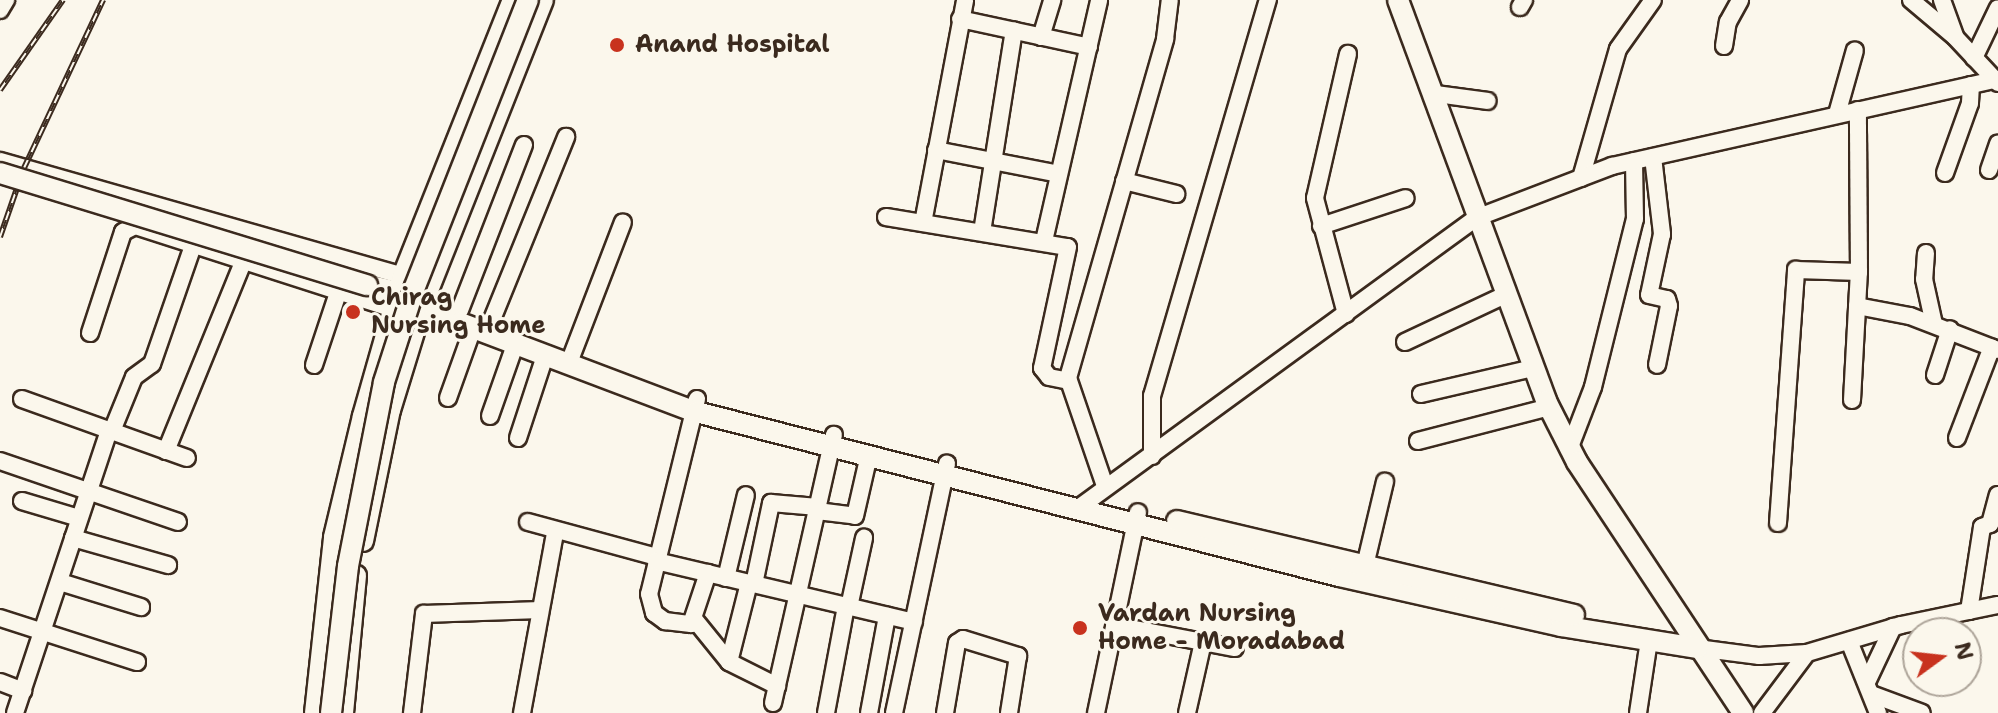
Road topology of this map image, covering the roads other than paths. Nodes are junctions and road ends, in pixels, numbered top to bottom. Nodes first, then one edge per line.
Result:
1 (6, 0) edge
2 (513, 0) edge
3 (528, 0) edge
4 (543, 0) edge
5 (965, 0) edge
6 (1052, 0) edge
7 (1099, 0) edge
8 (1170, 0) edge
9 (1268, 0) edge
10 (1398, 0) edge
11 (1653, 0) edge
12 (1740, 0) edge
13 (1911, 0) edge
14 (1942, 0) edge
15 (1998, 8) edge
16 (0, 10) edge
17 (960, 19) junction
18 (1014, 31) junction
19 (1041, 37) junction
20 (1955, 37) junction
21 (1724, 46) dead end
22 (1089, 47) junction
23 (1855, 50) dead end
24 (1348, 54) dead end
25 (1974, 58) junction
26 (1997, 81) edge
27 (1971, 85) junction
28 (1436, 94) junction
29 (1488, 101) dead end
30 (1858, 110) junction
31 (1837, 114) junction
32 (566, 137) dead end
33 (1998, 144) edge
34 (524, 145) dead end
35 (936, 150) junction
36 (1653, 157) junction
37 (0, 161) edge
38 (1634, 161) junction
39 (996, 162) junction
40 (1989, 170) dead end
41 (0, 173) edge
42 (1945, 173) dead end
43 (1059, 174) junction
44 (1581, 178) junction
45 (1124, 181) junction
46 (1176, 194) dead end
47 (1406, 198) dead end
48 (886, 217) dead end
49 (1476, 218) junction
50 (623, 222) dead end
51 (923, 223) junction
52 (1321, 226) junction
53 (982, 232) junction
54 (1044, 241) junction
55 (194, 243) junction
56 (1926, 253) dead end
57 (244, 260) junction
58 (1859, 272) junction
59 (398, 292) junction
60 (338, 293) junction
61 (1505, 295) junction
62 (428, 305) junction
63 (1857, 306) junction
64 (460, 310) junction
65 (1346, 314) junction
66 (482, 325) junction
67 (1942, 326) junction
68 (90, 333) dead end
69 (1405, 342) dead end
70 (515, 345) junction
71 (1995, 348) edge
72 (572, 355) junction
73 (545, 356) junction
74 (314, 365) dead end
75 (1657, 365) dead end
76 (1533, 368) junction
77 (596, 370) junction
78 (1935, 375) dead end
79 (1069, 381) junction
80 (1421, 394) dead end
81 (448, 398) dead end
82 (22, 399) dead end
83 (1852, 400) dead end
84 (695, 405) junction
85 (1549, 407) junction
86 (490, 416) dead end
87 (110, 431) junction
88 (518, 438) dead end
89 (1957, 438) dead end
90 (833, 440) junction
91 (1418, 441) dead end
92 (1570, 447) junction
93 (166, 451) junction
94 (869, 455) junction
95 (1152, 456) junction
96 (187, 458) dead end
97 (0, 461) edge
98 (945, 469) junction
99 (1385, 482) dead end
100 (88, 491) junction
101 (746, 495) dead end
102 (1998, 495) edge
103 (1090, 498) junction
104 (22, 501) dead end
105 (817, 509) junction
106 (79, 518) junction
107 (1137, 518) junction
108 (178, 522) dead end
109 (528, 522) dead end
110 (1778, 523) dead end
111 (555, 534) junction
112 (73, 538) junction
113 (864, 538) dead end
114 (657, 559) junction
115 (168, 565) dead end
116 (708, 573) junction
117 (1363, 573) junction
118 (726, 578) junction
119 (60, 582) junction
120 (752, 584) junction
121 (797, 595) junction
122 (1998, 605) edge
123 (848, 606) junction
124 (141, 607) dead end
125 (540, 610) junction
126 (1969, 611) junction
127 (887, 616) junction
128 (0, 618) edge
129 (695, 620) junction
130 (914, 622) junction
131 (1114, 625) junction
132 (1893, 627) junction
133 (43, 633) junction
134 (1649, 640) junction
135 (1692, 641) junction
136 (1849, 641) junction
137 (1203, 642) junction
138 (1235, 648) dead end
139 (1807, 653) junction
140 (137, 662) dead end
141 (729, 662) junction
142 (0, 682) edge
143 (1869, 688) junction
144 (23, 691) junction
145 (15, 713) edge
146 (315, 713) edge
147 (331, 713) edge
148 (343, 713) edge
149 (412, 713) edge
150 (522, 713) edge
151 (826, 713) edge
152 (869, 713) edge
153 (894, 713) edge
154 (945, 713) edge
155 (1009, 713) edge
156 (1096, 713) edge
157 (1187, 713) edge
158 (1638, 713) edge
159 (1743, 713) edge
160 (1762, 713) edge
161 (1878, 713) edge
162 (1922, 713) edge

1 - 16 street
2 - 59 main road
3 - 147 main road, bridge
4 - 62 main road
5 - 17 street
6 - 19 street
7 - 22 street
8 - 45 street
9 - 95 street
10 - 28 main road
11 - 44 street
12 - 21 street
13 - 20 street
14 - 20 street
15 - 25 street
17 - 18 street
17 - 35 street
18 - 19 street
18 - 39 street
19 - 22 street
20 - 25 street
22 - 43 street
23 - 31 street
24 - 52 street
25 - 26 street
26 - 27 street
27 - 30 street
27 - 42 street
28 - 29 street
28 - 49 main road
30 - 31 street
30 - 58 street
31 - 36 street
32 - 66 street
33 - 40 street
34 - 64 street
35 - 39 street
35 - 51 street
36 - 38 street
36 - 75 street
37 - 59 street
38 - 44 street
38 - 92 street
39 - 43 street
39 - 53 street
41 - 59 main road, bridge
43 - 54 street
44 - 49 street
45 - 46 street
45 - 79 street
47 - 52 street
48 - 51 street
49 - 61 main road
49 - 65 street
50 - 72 street
51 - 53 street
52 - 65 street
53 - 54 street
54 - 79 street
55 - 57 street
55 - 68 street
55 - 87 street
56 - 67 street
57 - 60 street
57 - 93 street
58 - 63 street
58 - 110 street
59 - 60 street
59 - 62 main road
59 - 146 main road
60 - 74 street
61 - 69 street
61 - 76 main road
62 - 64 main road
62 - 66 main road
62 - 148 main road
63 - 67 street
63 - 83 street
64 - 66 main road
65 - 95 street
66 - 70 main road
66 - 72 main road
66 - 81 street
67 - 71 street
67 - 78 street
70 - 73 main road
70 - 86 street
71 - 89 street
72 - 77 main road
73 - 77 main road
73 - 88 street
76 - 80 street
76 - 85 main road
77 - 84 main road
79 - 103 street
82 - 87 street
84 - 90 main road
84 - 114 street
85 - 91 street
85 - 92 main road
87 - 93 street
87 - 100 street
90 - 94 main road
90 - 98 main road
90 - 105 street
92 - 135 main road
93 - 96 street
94 - 98 main road
94 - 105 street
95 - 103 street
97 - 100 street
98 - 103 main road
98 - 130 street
99 - 117 street
100 - 106 street
100 - 108 street
101 - 118 street
102 - 126 street
103 - 107 main road
104 - 106 street
105 - 120 street
105 - 121 street
106 - 112 street
107 - 117 main road
107 - 131 street
109 - 111 street
111 - 114 street
111 - 125 street
112 - 115 street
112 - 119 street
113 - 123 street
114 - 116 street
114 - 129 street
116 - 118 street
116 - 129 street
117 - 134 main road
117 - 135 main road
118 - 120 street
119 - 124 street
119 - 133 street
120 - 121 street
120 - 141 street
121 - 123 street
121 - 141 street
122 - 126 street
123 - 127 street
123 - 151 street
125 - 149 street
125 - 150 street
126 - 132 street
127 - 130 street
127 - 152 street
128 - 133 street
129 - 141 street
130 - 153 street
131 - 137 street
131 - 156 street
132 - 136 street
132 - 143 street
133 - 140 street
133 - 144 street
134 - 135 main road
134 - 158 street
135 - 139 street
135 - 159 main road
136 - 139 street
136 - 143 street
137 - 138 street
137 - 157 street
139 - 160 street
142 - 144 street
143 - 161 street
143 - 162 street
144 - 145 street
154 - 155 street

